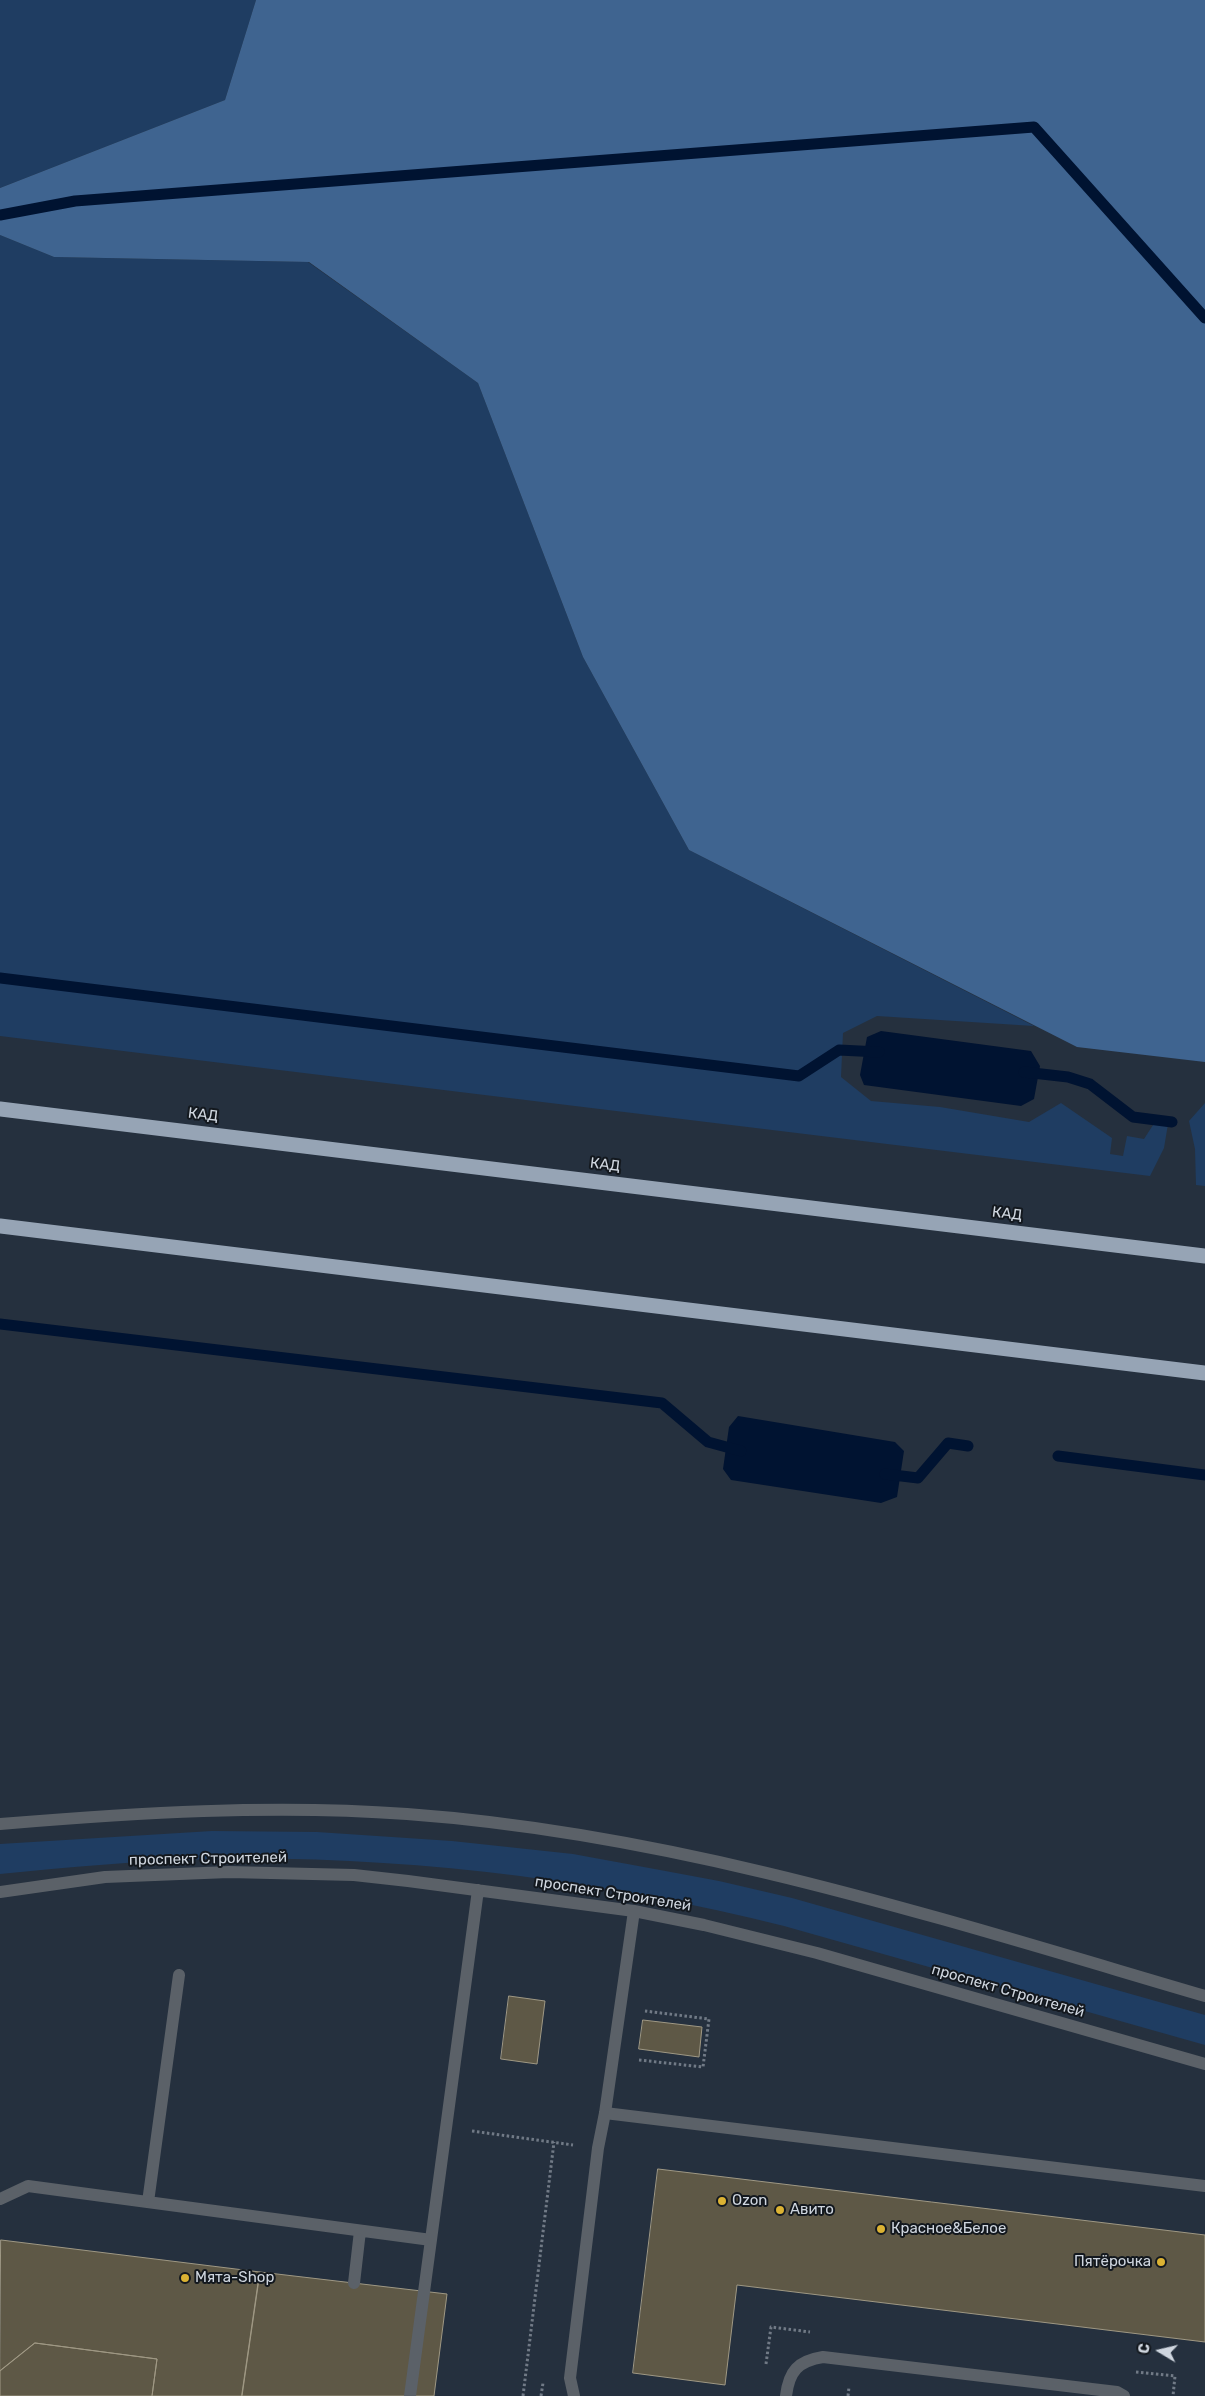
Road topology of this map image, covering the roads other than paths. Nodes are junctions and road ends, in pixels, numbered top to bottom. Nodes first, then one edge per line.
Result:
1 (0, 1108) edge
2 (0, 1226) edge
3 (1205, 1256) edge
4 (1205, 1373) edge
5 (0, 1824) edge
6 (478, 1890) junction
7 (0, 1892) edge
8 (634, 1911) junction
9 (179, 1975) dead end
10 (1205, 1996) edge
11 (1205, 2064) edge
12 (605, 2113) junction
13 (1205, 2186) edge
14 (0, 2199) edge
15 (148, 2202) junction
16 (360, 2231) junction
17 (431, 2240) junction
18 (354, 2283) dead end
19 (410, 2396) edge
20 (574, 2396) edge
21 (786, 2396) edge
22 (1124, 2396) edge

1 - 3 highway, КАД
2 - 4 highway
5 - 10 street
6 - 7 street, проспект Строителей
6 - 8 street, проспект Строителей
6 - 17 street
8 - 11 street, проспект Строителей
8 - 12 street
9 - 15 street
12 - 13 street
12 - 20 street
14 - 15 street
15 - 16 street
16 - 17 street
16 - 18 street
17 - 19 street
21 - 22 street

